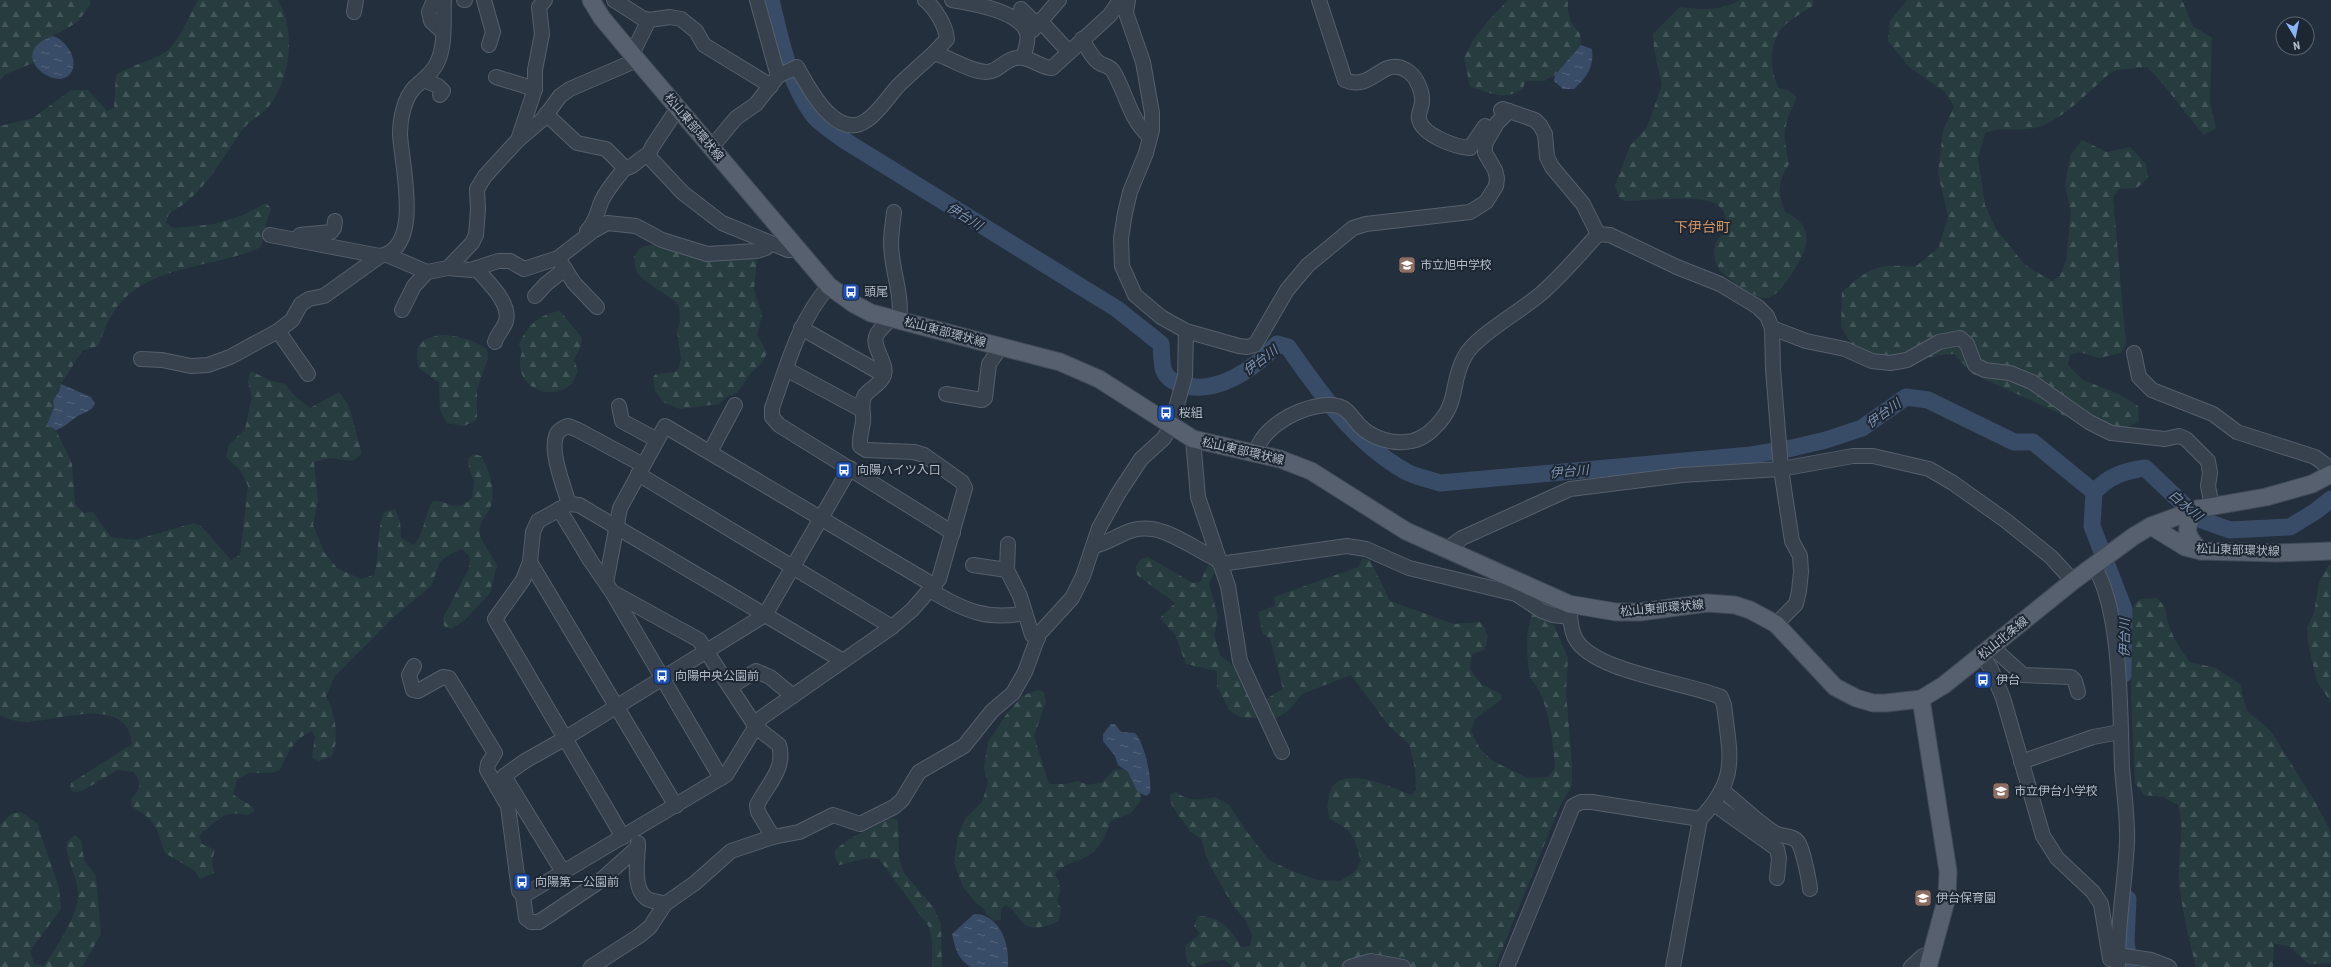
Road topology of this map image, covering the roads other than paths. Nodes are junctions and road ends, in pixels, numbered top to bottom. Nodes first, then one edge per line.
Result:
1 (434, 0) edge
2 (444, 0) edge
3 (484, 0) edge
4 (545, 0) edge
5 (591, 0) edge
6 (614, 0) edge
7 (757, 0) edge
8 (952, 0) edge
9 (1059, 0) edge
10 (1120, 0) edge
11 (1128, 0) edge
12 (1319, 0) edge
13 (931, 2) edge
14 (1021, 9) dead end
15 (649, 20) junction
16 (1039, 23) junction
17 (443, 32) junction
18 (1027, 36) junction
19 (1082, 39) junction
20 (489, 44) dead end
21 (1068, 51) junction
22 (934, 53) junction
23 (635, 57) junction
24 (1023, 58) junction
25 (781, 76) junction
26 (496, 77) dead end
27 (424, 80) junction
28 (535, 89) junction
29 (440, 95) dead end
30 (678, 108) junction
31 (1509, 111) junction
32 (546, 114) junction
33 (1150, 137) junction
34 (517, 141) junction
35 (711, 148) junction
36 (649, 154) junction
37 (625, 168) junction
38 (894, 212) dead end
39 (335, 221) dead end
40 (1598, 234) junction
41 (582, 239) junction
42 (770, 243) junction
43 (799, 250) junction
44 (384, 256) junction
45 (561, 264) junction
46 (448, 268) junction
47 (476, 268) junction
48 (427, 272) junction
49 (829, 286) junction
50 (535, 296) dead end
51 (597, 307) dead end
52 (402, 310) dead end
53 (895, 319) junction
54 (802, 328) junction
55 (1772, 328) junction
56 (278, 330) junction
57 (1186, 331) junction
58 (495, 342) dead end
59 (1001, 347) junction
60 (2134, 353) dead end
61 (140, 359) dead end
62 (786, 369) junction
63 (308, 374) dead end
64 (884, 375) junction
65 (946, 394) dead end
66 (735, 405) dead end
67 (619, 406) dead end
68 (862, 410) junction
69 (1171, 426) junction
70 (1193, 439) junction
71 (657, 440) junction
72 (710, 452) junction
73 (1256, 454) junction
74 (850, 468) junction
75 (1781, 468) junction
76 (640, 469) junction
77 (2331, 469) edge
78 (2331, 474) edge
79 (564, 507) junction
80 (2204, 508) junction
81 (821, 518) junction
82 (2151, 526) junction
83 (615, 527) junction
84 (953, 532) junction
85 (1008, 544) dead end
86 (1093, 546) junction
87 (1447, 549) junction
88 (2201, 551) junction
89 (2331, 551) edge
90 (530, 562) junction
91 (1219, 562) junction
92 (973, 564) dead end
93 (2094, 566) junction
94 (792, 567) junction
95 (1007, 570) junction
96 (2073, 581) junction
97 (609, 587) junction
98 (933, 588) junction
99 (1570, 610) junction
100 (1025, 613) junction
101 (765, 615) junction
102 (1776, 624) junction
103 (892, 627) junction
104 (1038, 638) junction
105 (707, 650) junction
106 (1987, 650) junction
107 (843, 661) junction
108 (414, 666) dead end
109 (662, 678) junction
110 (730, 687) junction
111 (2078, 692) dead end
112 (793, 696) junction
113 (1921, 700) junction
114 (616, 706) junction
115 (756, 726) junction
116 (2120, 732) junction
117 (564, 739) junction
118 (1282, 752) dead end
119 (2021, 762) junction
120 (721, 778) junction
121 (1723, 791) junction
122 (1714, 804) junction
123 (676, 806) junction
124 (1700, 819) junction
125 (636, 829) junction
126 (623, 837) junction
127 (774, 837) junction
128 (638, 847) junction
129 (563, 872) junction
130 (1777, 878) dead end
131 (1810, 889) dead end
132 (523, 896) junction
133 (665, 904) junction
134 (1930, 960) edge
135 (2121, 961) edge
136 (1676, 963) edge
137 (591, 967) edge
138 (1350, 967) edge
139 (1403, 967) edge
140 (1506, 967) edge
141 (1911, 967) edge
142 (2169, 967) edge

1 - 17 street
2 - 17 street
3 - 20 street
4 - 28 street
5 - 23 main road, 松山東部環状線
6 - 15 street
7 - 25 street
8 - 18 street
9 - 16 street
10 - 19 street
11 - 33 street
12 - 31 street
13 - 22 street
14 - 16 street
15 - 23 street
15 - 25 street
16 - 18 street
16 - 21 street
17 - 27 street
18 - 24 street
19 - 21 street
19 - 33 street
21 - 24 street
22 - 24 street
22 - 25 street
23 - 30 main road, 松山東部環状線
23 - 32 street
25 - 35 street
26 - 28 street
27 - 29 street
27 - 44 street
28 - 34 street
30 - 35 main road, 松山東部環状線
30 - 36 street
31 - 40 street
31 - 57 street
32 - 34 street
32 - 37 street
33 - 57 street
34 - 46 street
35 - 43 main road, 松山東部環状線
36 - 37 street
36 - 42 street
37 - 41 street
38 - 53 street
39 - 44 street
40 - 55 street
40 - 73 street
41 - 42 street
41 - 45 street
42 - 43 street
43 - 49 main road, 松山東部環状線
44 - 48 street
44 - 56 street
45 - 47 street
45 - 50 street
45 - 51 street
46 - 47 street
46 - 48 street
47 - 58 street
48 - 52 street
49 - 53 main road, 松山東部環状線
49 - 54 street
53 - 59 main road, 松山東部環状線
53 - 64 street
54 - 62 street
54 - 64 street
55 - 75 street
55 - 80 street
56 - 61 street
56 - 63 street
57 - 69 street
59 - 65 street
59 - 69 main road, 松山東部環状線
60 - 77 street
62 - 68 street
62 - 74 street
64 - 68 street
66 - 72 street
67 - 71 street
68 - 84 street
69 - 70 main road, 松山東部環状線
69 - 86 street
70 - 73 main road, 松山東部環状線
70 - 91 street
71 - 72 street
71 - 76 street
72 - 81 street
73 - 87 main road, 松山東部環状線
74 - 81 street
74 - 84 street
75 - 87 street
75 - 96 street
75 - 102 street
76 - 79 street
76 - 83 street
76 - 94 street
78 - 80 main road, 松山北条線
79 - 83 street
79 - 90 street
79 - 97 street
80 - 82 main road, 松山北条線
80 - 88 main road
81 - 94 street
81 - 98 street
82 - 88 main road, 松山東部環状線
82 - 93 main road, 松山北条線
83 - 97 street
83 - 101 street
84 - 98 street
85 - 95 street
86 - 91 street
86 - 104 street
87 - 99 main road, 松山東部環状線
88 - 89 main road, 松山東部環状線
90 - 114 street
90 - 117 street
91 - 99 street
91 - 118 street
92 - 95 street
93 - 96 main road, 松山北条線
93 - 116 street
94 - 101 street
94 - 103 street
95 - 100 street
96 - 106 main road, 松山北条線
97 - 105 street
97 - 109 street
98 - 100 street
98 - 103 street
99 - 102 main road, 松山東部環状線
99 - 121 street
100 - 104 street
101 - 105 street
101 - 107 street
102 - 113 main road, 松山東部環状線
103 - 107 street
104 - 127 street
105 - 109 street
105 - 110 street
106 - 111 street
106 - 113 main road, 松山北条線
106 - 119 street
107 - 112 street
108 - 132 street
109 - 114 street
109 - 120 street
110 - 112 street
110 - 115 street
112 - 115 street
113 - 134 main road
114 - 117 street
114 - 123 street
115 - 120 street
115 - 127 street
116 - 119 street
116 - 135 street
117 - 126 street
117 - 129 street
119 - 135 street
120 - 123 street
121 - 122 street
121 - 131 street
122 - 124 street
122 - 130 street
123 - 125 street
124 - 136 street
124 - 140 street
125 - 126 street
125 - 128 street
126 - 129 street
127 - 133 street
128 - 132 street
128 - 133 street
129 - 132 street
133 - 137 street
134 - 141 street
135 - 142 street
138 - 139 street

